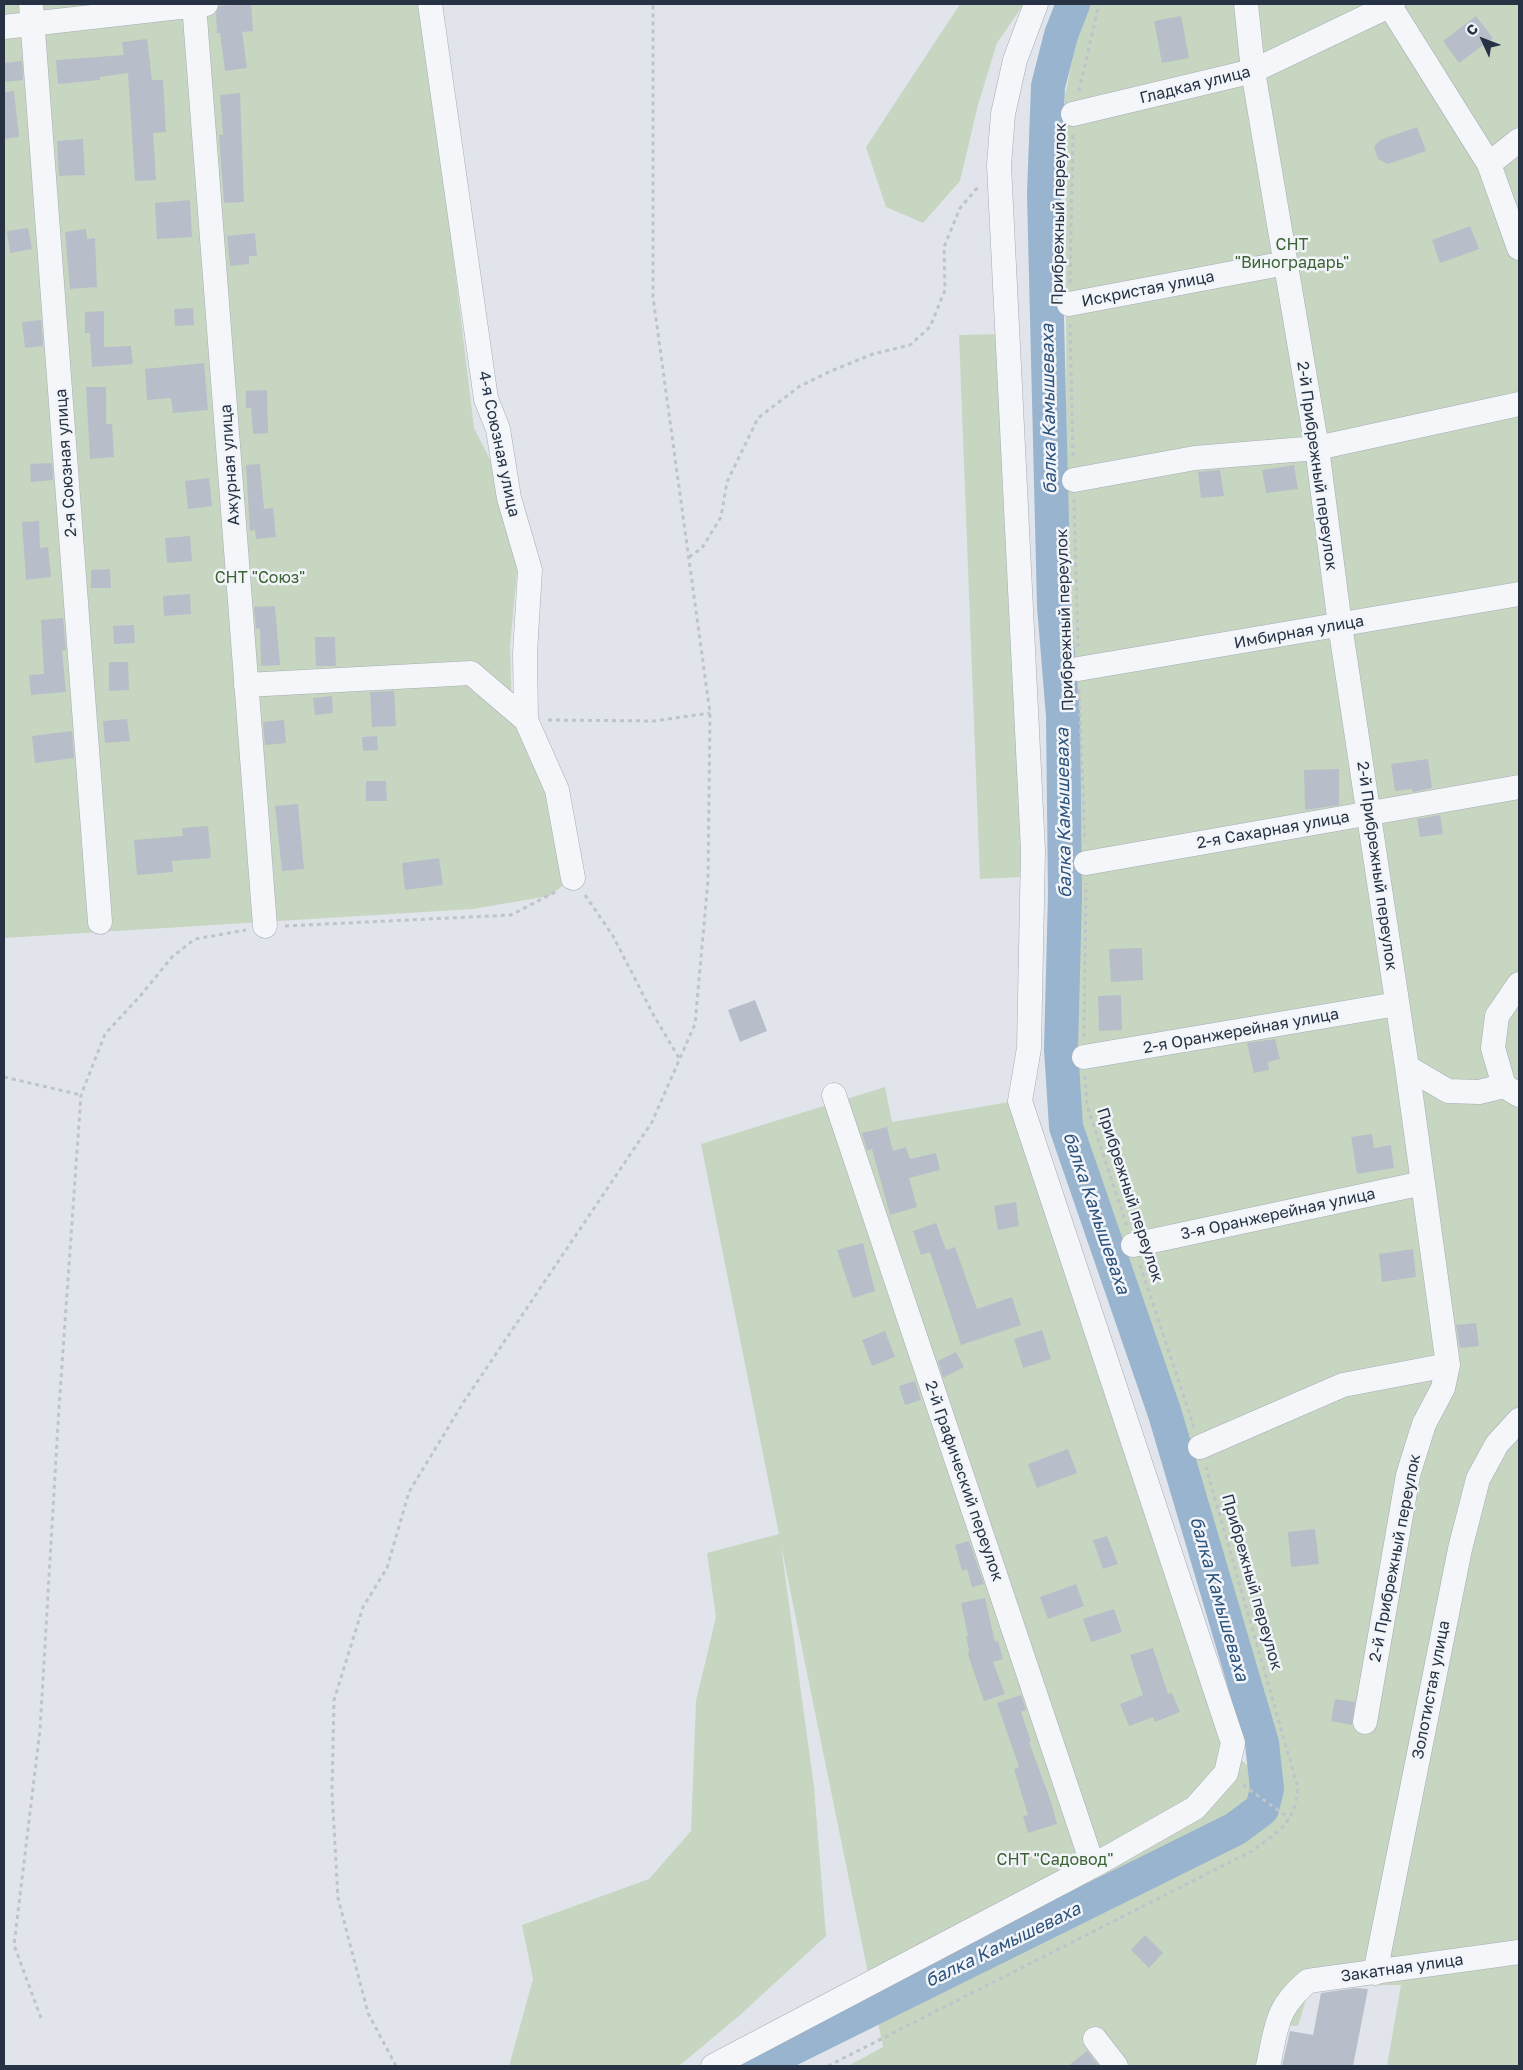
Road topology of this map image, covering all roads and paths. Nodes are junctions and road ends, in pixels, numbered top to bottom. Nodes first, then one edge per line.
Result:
1 (198, 4) edge
2 (430, 4) edge
3 (653, 4) edge
4 (1036, 4) edge
5 (1099, 4) edge
6 (1246, 4) edge
7 (1391, 5) edge
8 (32, 14) edge
9 (4, 27) edge
10 (1253, 71) junction
11 (1073, 114) junction
12 (1519, 140) edge
13 (1489, 164) junction
14 (999, 165) junction
15 (1519, 248) edge
16 (1286, 263) junction
17 (1070, 304) junction
18 (1519, 404) edge
19 (1316, 448) junction
20 (1074, 480) junction
21 (688, 558) junction
22 (1519, 594) edge
23 (1340, 625) junction
24 (1078, 669) junction
25 (246, 685) junction
26 (710, 713) junction
27 (526, 720) junction
28 (1519, 787) edge
29 (1370, 813) junction
30 (1086, 863) junction
31 (573, 878) junction
32 (100, 922) dead end
33 (265, 926) junction
34 (1519, 984) edge
35 (1397, 1004) junction
36 (1084, 1058) junction
37 (680, 1059) junction
38 (1408, 1067) junction
39 (4, 1077) edge
40 (1512, 1091) edge
41 (81, 1095) junction
42 (834, 1096) dead end
43 (1423, 1183) junction
44 (1133, 1245) junction
45 (1448, 1365) junction
46 (1519, 1420) edge
47 (1200, 1447) junction
48 (1365, 1722) dead end
49 (1226, 1772) junction
50 (1290, 1818) junction
51 (1093, 1866) junction
52 (1519, 1952) edge
53 (1375, 1973) junction
54 (41, 2018) dead end
55 (1095, 2039) dead end
56 (396, 2066) edge
57 (713, 2066) edge
58 (828, 2066) edge
59 (1116, 2066) edge
60 (1268, 2066) edge

1 - 8 street
1 - 25 street, Ажурная улица
2 - 27 street, 4-я Союзная улица
3 - 21 path
4 - 14 street
5 - 11 path, Прибрежный переулок
6 - 10 street, 2-й Прибрежный переулок
7 - 10 street, Гладкая улица
7 - 13 street
8 - 9 street
8 - 32 street, 2-я Союзная улица
10 - 11 street, Гладкая улица
10 - 16 street, 2-й Прибрежный переулок
11 - 17 path, Прибрежный переулок
12 - 13 street
13 - 15 street
14 - 21 path
14 - 49 street
16 - 17 street, Искристая улица
16 - 19 street, 2-й Прибрежный переулок
17 - 20 path, Прибрежный переулок
18 - 19 street
19 - 20 street
19 - 23 street, 2-й Прибрежный переулок
20 - 24 path, Прибрежный переулок
21 - 26 path
22 - 23 street, Имбирная улица
23 - 24 street, Имбирная улица
23 - 29 street, 2-й Прибрежный переулок
24 - 30 path, Прибрежный переулок
25 - 27 street
25 - 33 street, Ажурная улица
26 - 27 path
26 - 37 path
27 - 31 street, 4-я Союзная улица
28 - 29 street, 2-я Сахарная улица
29 - 30 street, 2-я Сахарная улица
29 - 35 street, 2-й Прибрежный переулок
30 - 36 path, Прибрежный переулок
31 - 33 path
31 - 37 path
33 - 41 path
34 - 40 street
35 - 36 street, 2-я Оранжерейная улица
35 - 38 street, 2-й Прибрежный переулок
36 - 44 path, Прибрежный переулок
37 - 56 path
38 - 40 street
38 - 43 street, 2-й Прибрежный переулок
39 - 41 path
41 - 54 path
42 - 51 street, 2-й Графический переулок
43 - 44 street, 3-я Оранжерейная улица
43 - 45 street, 2-й Прибрежный переулок
44 - 47 path, Прибрежный переулок
45 - 47 street
45 - 48 street, 2-й Прибрежный переулок
46 - 53 street, Золотистая улица
47 - 50 path, Прибрежный переулок
49 - 50 path
49 - 51 street
50 - 58 path, Прибрежный переулок
51 - 57 street
52 - 53 street, Закатная улица
53 - 60 street, Закатная улица
55 - 59 street

